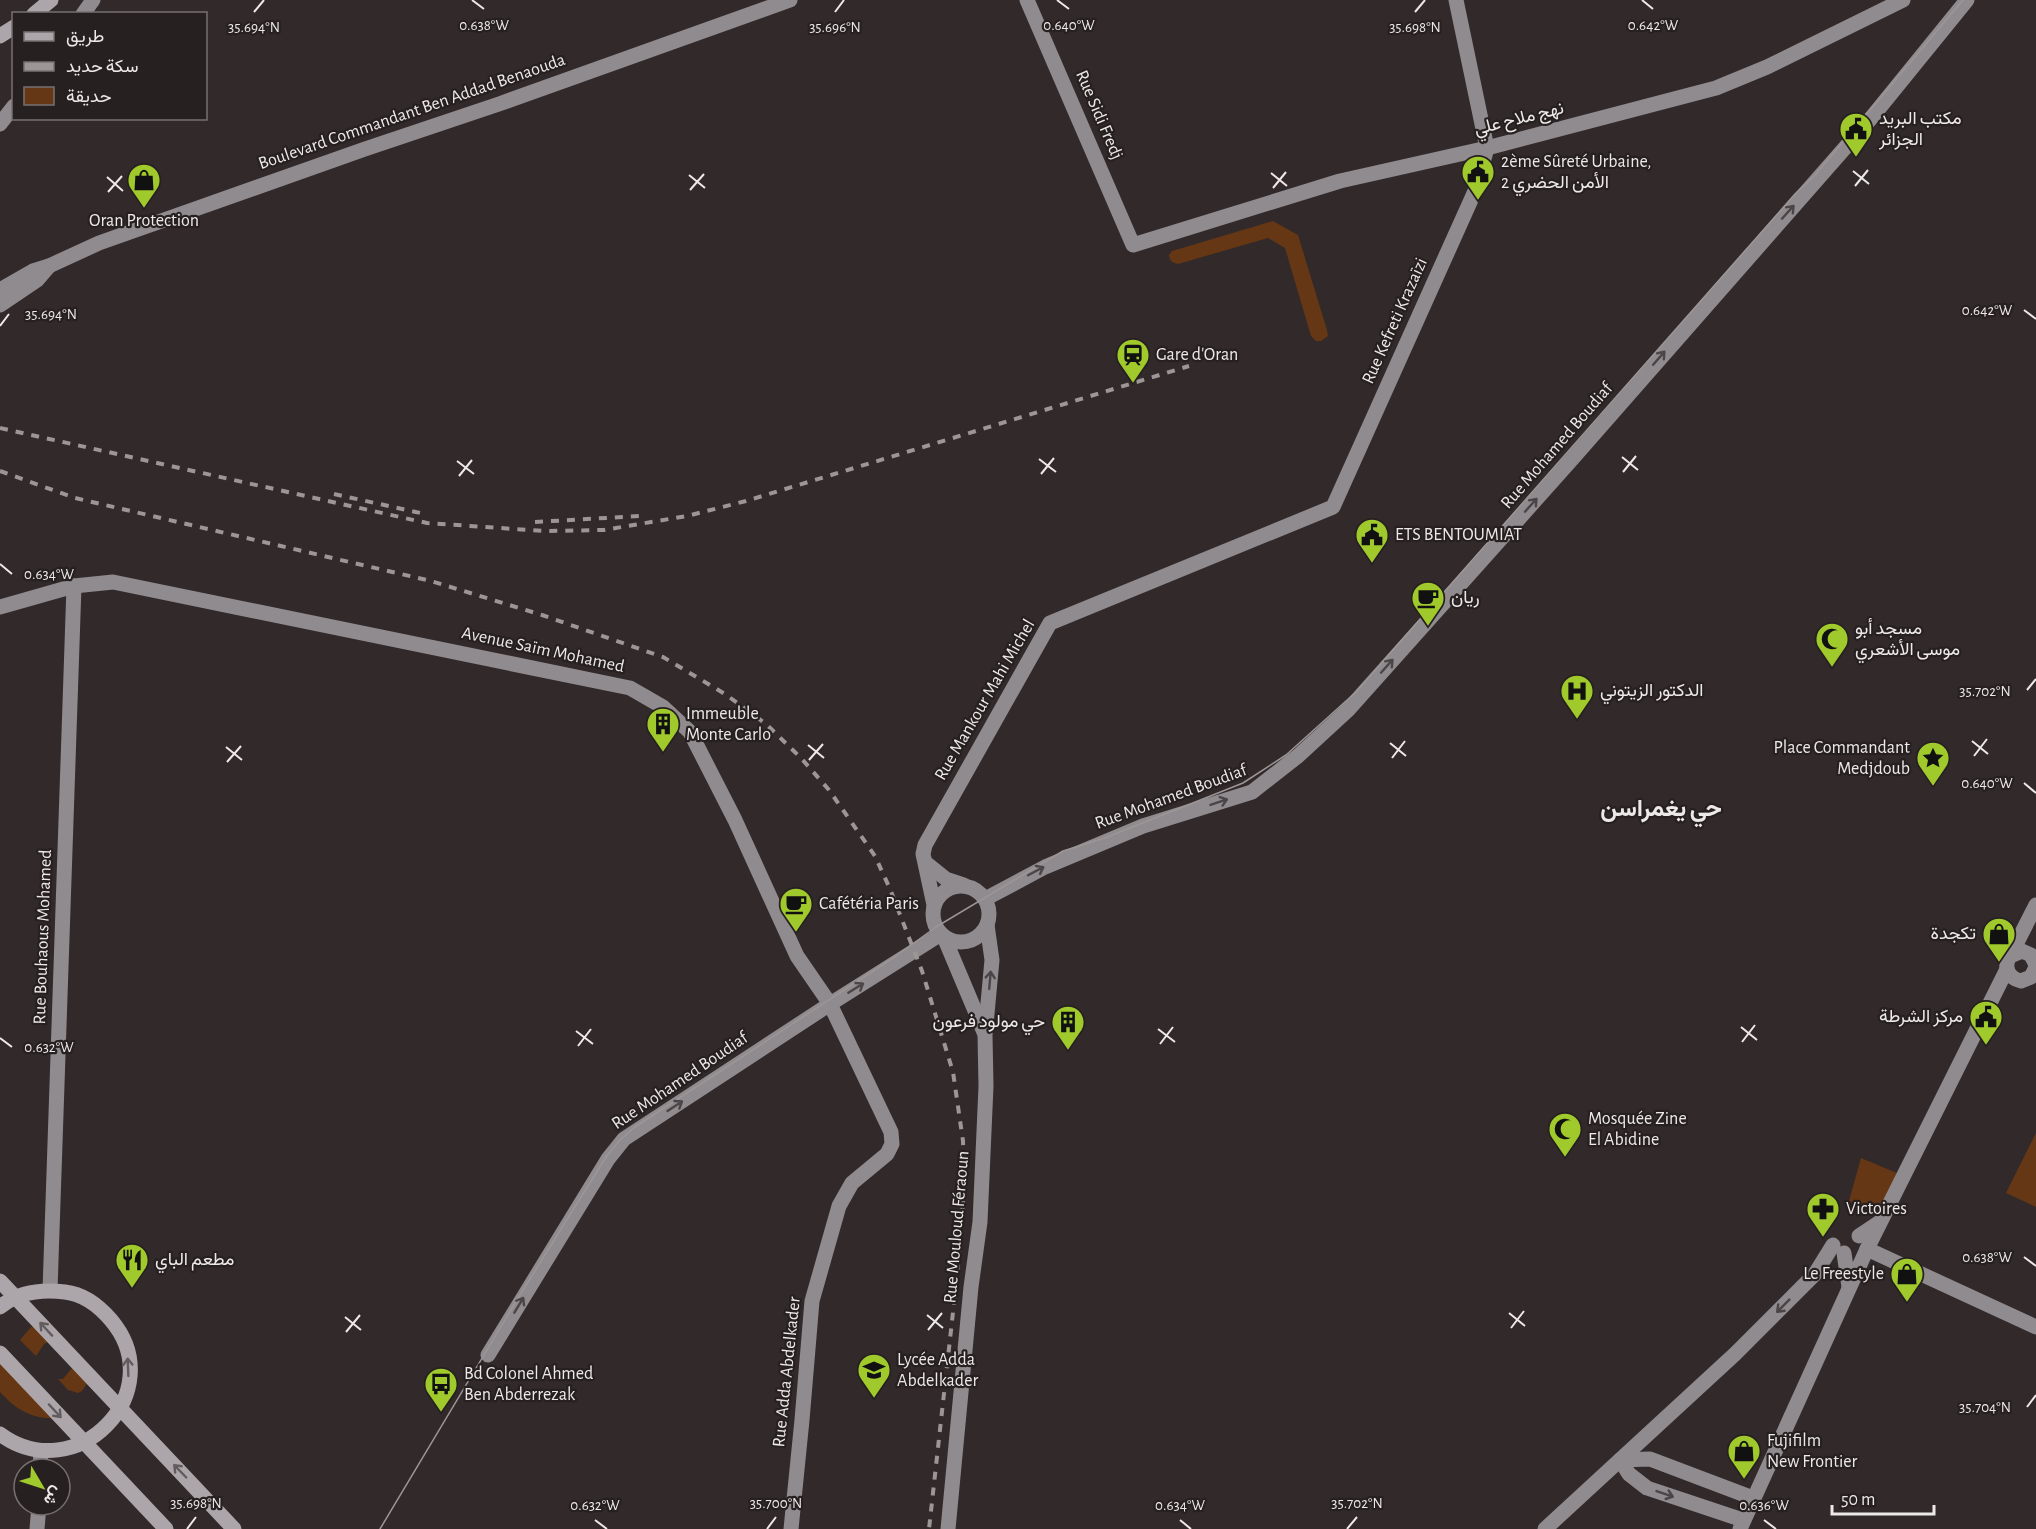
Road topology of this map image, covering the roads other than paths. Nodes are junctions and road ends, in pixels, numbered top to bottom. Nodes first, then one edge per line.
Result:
1 (51, 0) edge
2 (790, 0) edge
3 (1027, 0) edge
4 (1456, 0) edge
5 (1903, 0) edge
6 (1967, 0) edge
7 (36, 12) edge
8 (12, 109) edge
9 (0, 124) edge
10 (1487, 148) junction
11 (1133, 245) joint
12 (49, 266) junction
13 (0, 279) edge
14 (17, 279) junction
15 (0, 290) edge
16 (0, 305) edge
17 (1333, 507) joint
18 (74, 586) junction
19 (0, 607) edge
20 (926, 863) junction
21 (970, 887) junction
22 (985, 899) junction
23 (934, 905) junction
24 (2036, 905) edge
25 (987, 925) junction
26 (942, 936) junction
27 (2009, 962) junction
28 (2036, 966) edge
29 (830, 1004) junction
30 (986, 1035) junction
31 (1863, 1243) junction
32 (0, 1281) edge
33 (1849, 1287) junction
34 (50, 1290) junction
35 (16, 1298) junction
36 (0, 1307) edge
37 (2036, 1327) edge
38 (0, 1353) edge
39 (488, 1355) dead end
40 (120, 1409) junction
41 (0, 1434) edge
42 (85, 1443) junction
43 (41, 1451) junction
44 (41, 1457) edge
45 (1620, 1460) junction
46 (1753, 1497) junction
47 (1742, 1525) edge
48 (166, 1529) edge
49 (234, 1529) edge
50 (791, 1529) edge
51 (948, 1529) edge
52 (1545, 1529) edge

1 - 7 main road
2 - 12 main road, Boulevard Commandant Ben Addad Benaouda
3 - 11 main road, Rue Sidi Fredj
4 - 10 main road
5 - 10 main road, نهج ملاح علي
22 -> 6 main road, Rue Mohamed Boudiaf
8 - 9 main road
10 - 11 main road, نهج ملاح علي
10 - 17 main road, Rue Kefreti Krazaïzi
12 - 14 main road, Boulevard Commandant Ben Addad Benaouda
12 - 16 main road, Boulevard Commandant Ben Addad Benaouda
13 - 14 main road
14 - 15 main road, Boulevard Commandant Ben Addad Benaouda
17 - 20 main road, Rue Mankour Mahi Michel
18 - 19 main road, Avenue Saïm Mohamed
18 - 29 main road, Avenue Saïm Mohamed
18 - 34 main road, Rue Bouhaous Mohamed
20 - 21 main road
20 - 23 main road
21 - 22 main road
21 - 23 main road
22 - 25 main road
23 - 26 main road
24 - 27 main road
25 - 26 main road
30 -> 25 main road, Rue Mouloud Féraoun
29 -> 26 main road, Rue Mohamed Boudiaf
26 - 30 main road, Rue Mouloud Féraoun
27 - 28 main road
27 - 28 main road
27 - 31 main road
39 -> 29 main road, Rue Mohamed Boudiaf
29 - 50 main road, Rue Adda Abdelkader
30 - 51 main road, Rue Mouloud Féraoun
31 - 33 main road
31 - 37 main road
32 - 35 main road
33 -> 45 main road
33 - 46 main road
34 - 35 main road
40 -> 34 main road
35 - 36 main road
40 -> 35 main road
38 -> 42 main road
40 - 42 main road
49 -> 40 main road
41 - 43 main road
42 - 43 main road
42 - 48 main road
43 - 44 main road
45 - 46 main road
45 -> 47 main road
45 - 52 main road
46 - 47 main road

